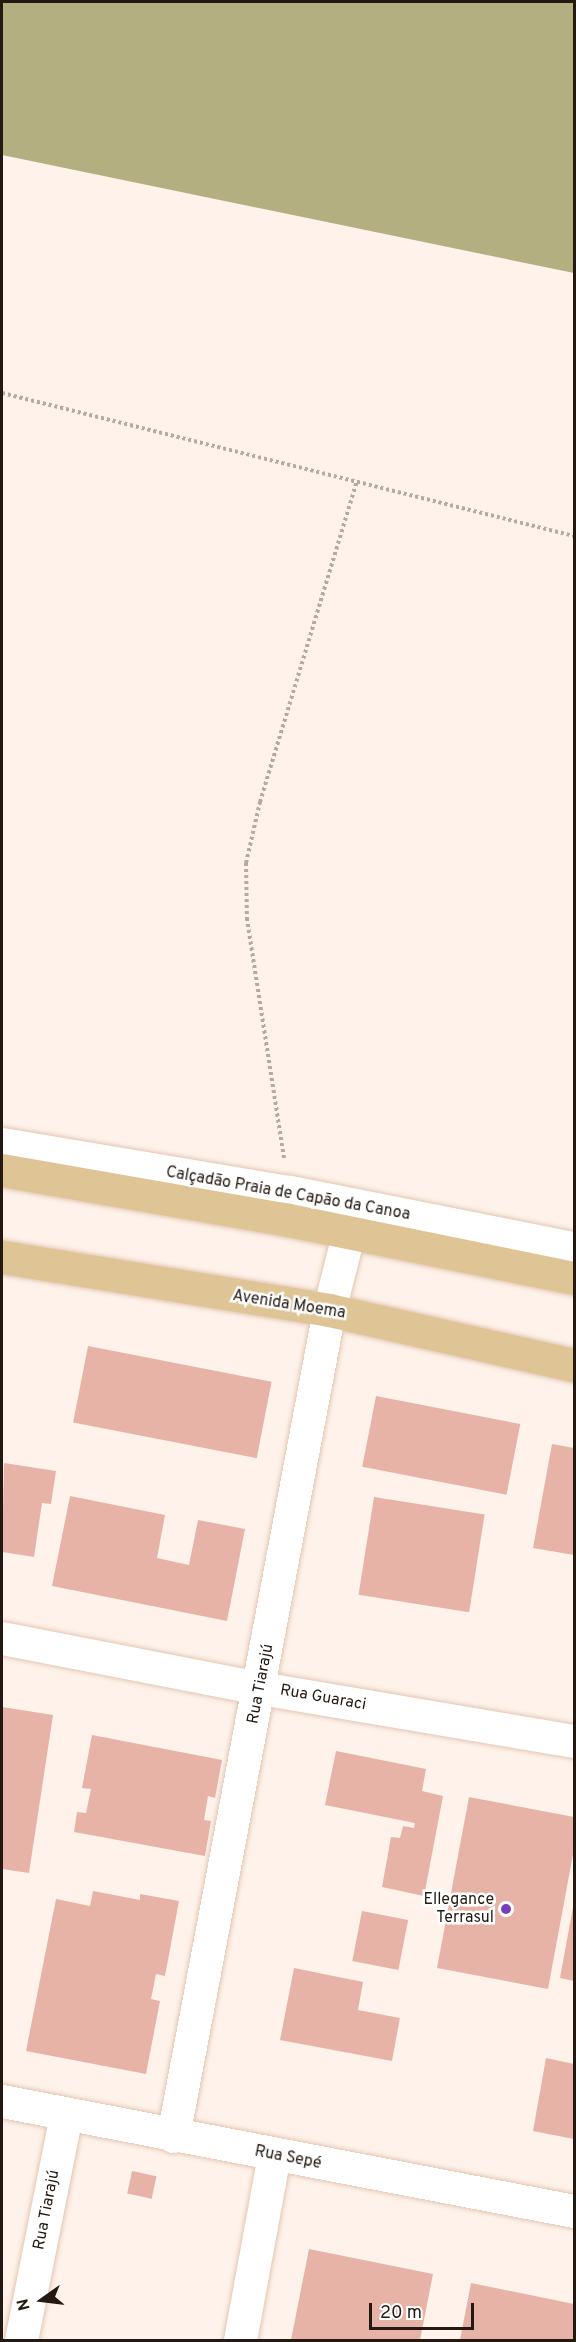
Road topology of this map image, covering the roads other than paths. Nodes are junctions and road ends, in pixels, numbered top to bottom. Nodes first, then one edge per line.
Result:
1 (2, 1144) edge
2 (2, 1170) edge
3 (348, 1231) junction
4 (574, 1248) edge
5 (2, 1257) edge
6 (574, 1278) edge
7 (329, 1310) junction
8 (574, 1365) edge
9 (2, 1638) edge
10 (260, 1688) junction
11 (574, 1741) edge
12 (2, 2102) edge
13 (66, 2115) junction
14 (173, 2136) junction
15 (274, 2156) junction
16 (574, 2211) edge
17 (21, 2340) edge
18 (240, 2340) edge

1 - 4 street, Calçadão Praia de Capão da Canoa
2 - 3 main road
3 - 6 main road
3 - 7 street, Rua Tiarajú
5 - 7 main road, Avenida Moema
7 - 8 main road, Avenida Moema
7 - 10 street, Rua Tiarajú
9 - 10 street, Rua Guaraci
10 - 11 street, Rua Guaraci
10 - 14 street, Rua Tiarajú
12 - 13 street, Rua Sepé
13 - 14 street, Rua Sepé
13 - 17 street, Rua Tiarajú
14 - 15 street, Rua Sepé
15 - 16 street, Rua Sepé
15 - 18 street

